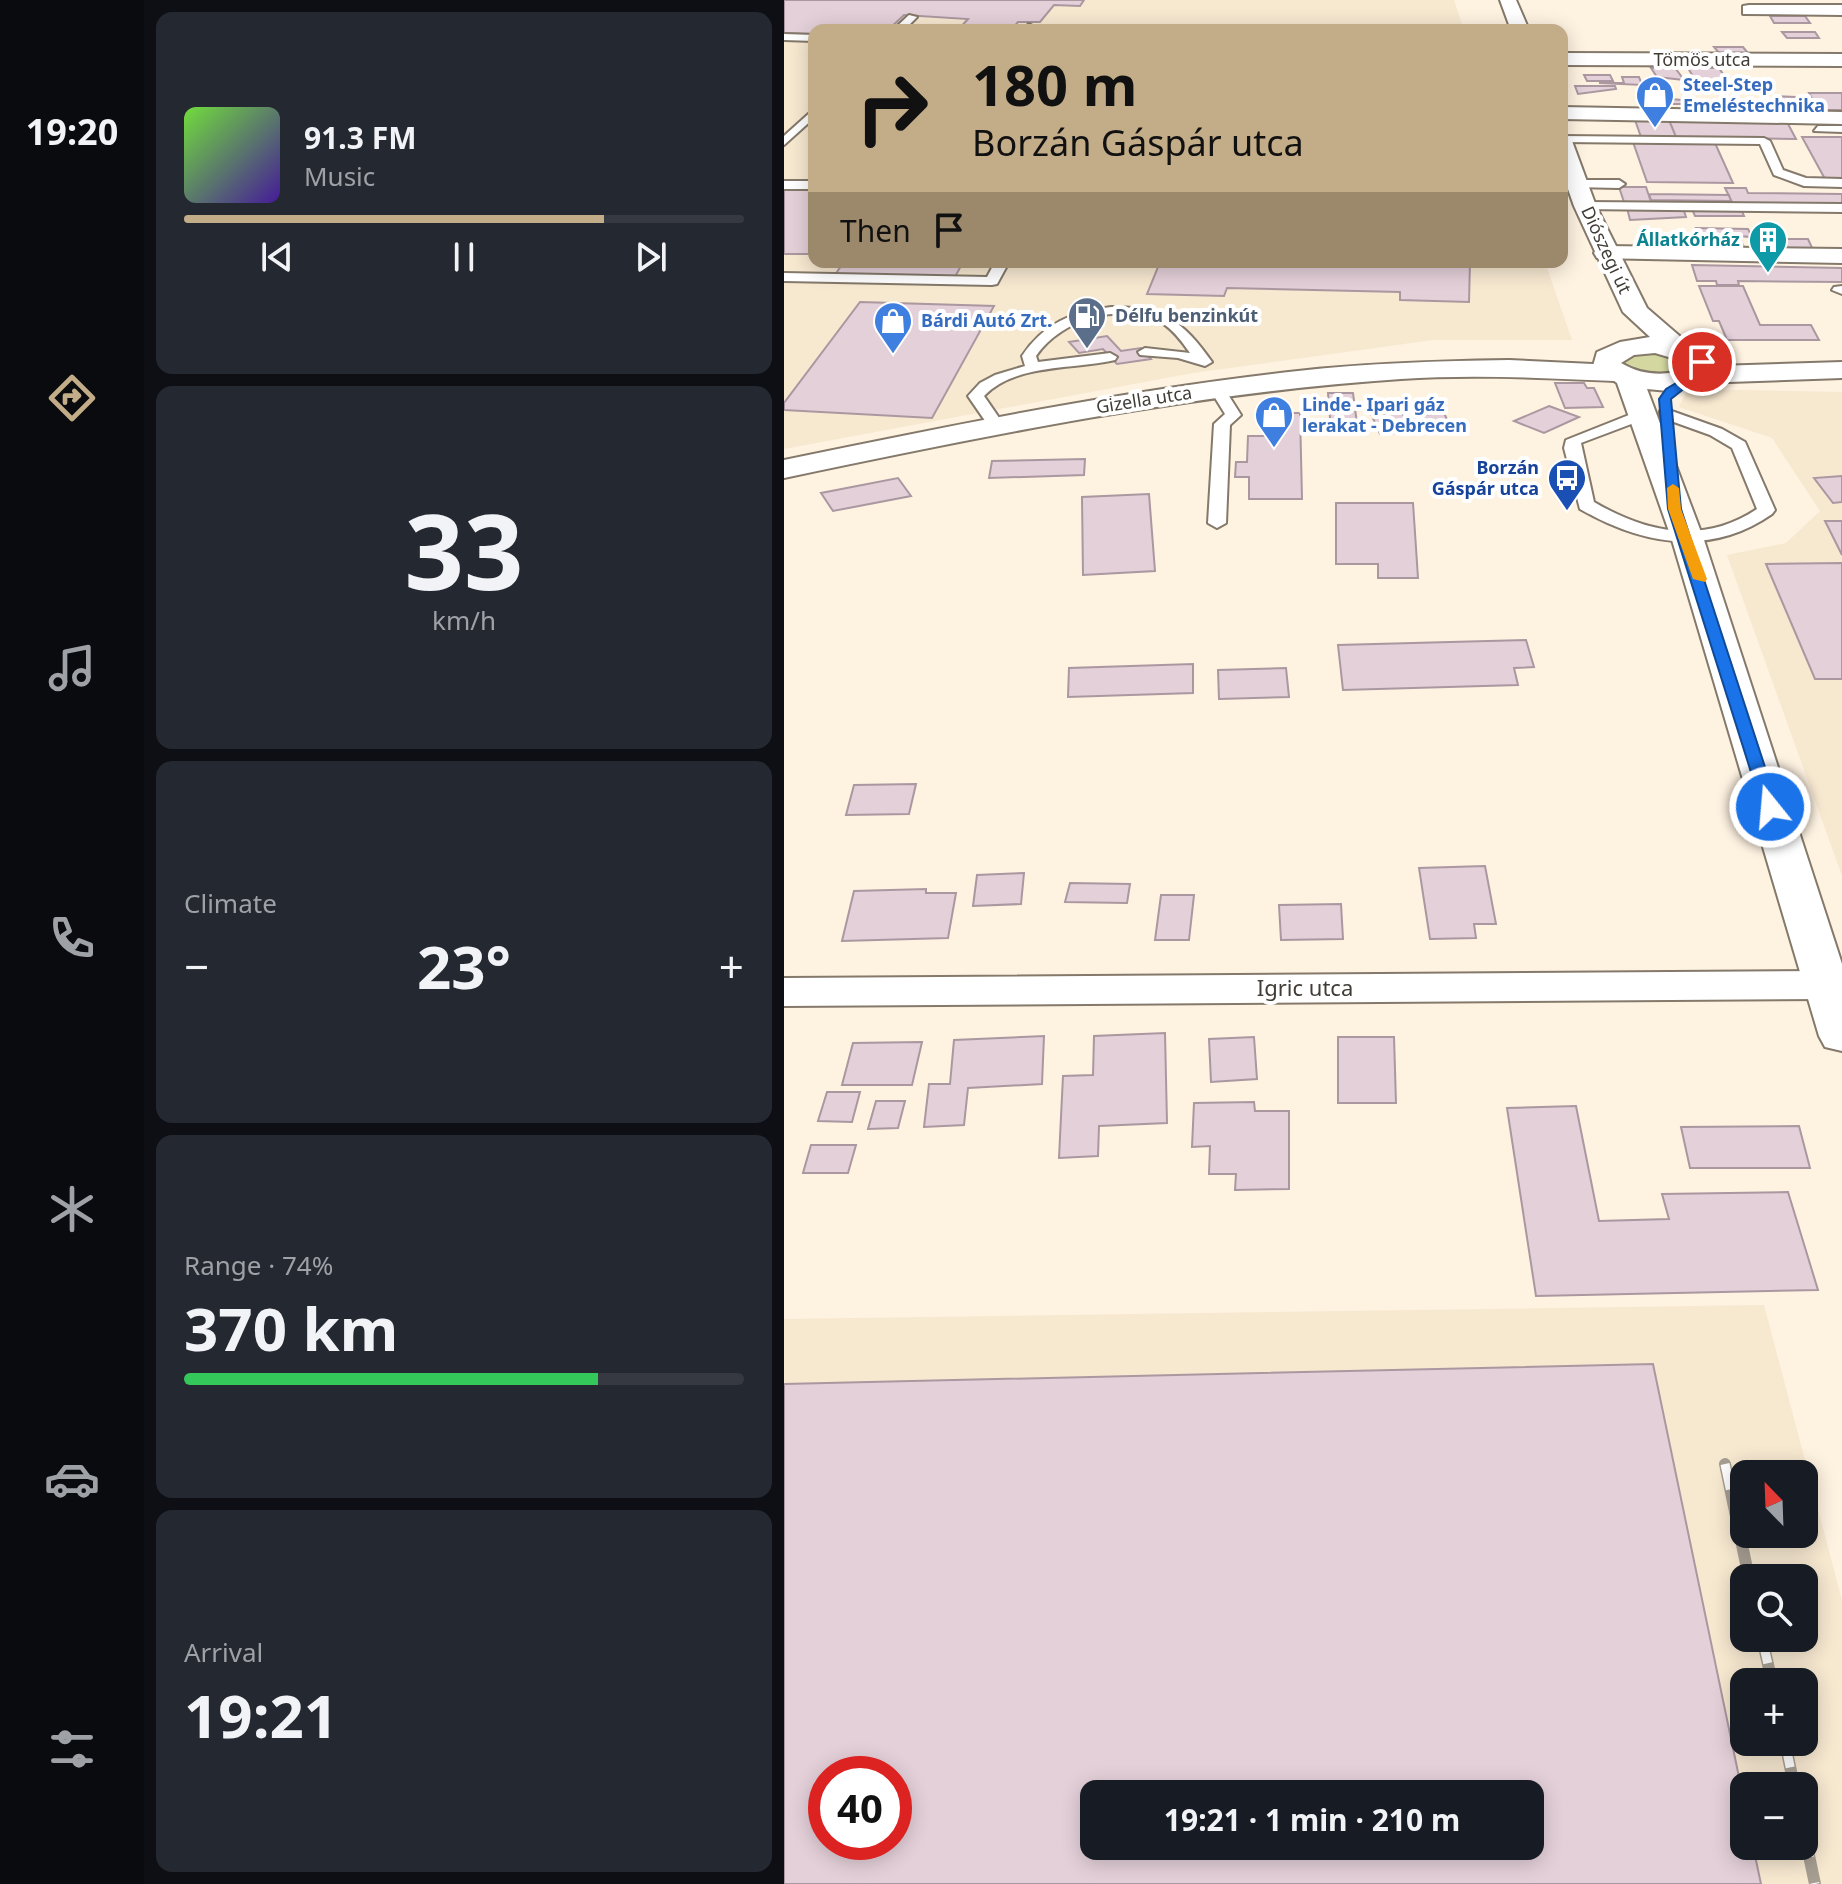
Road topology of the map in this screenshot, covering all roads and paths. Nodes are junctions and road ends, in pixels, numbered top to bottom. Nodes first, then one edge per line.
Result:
1 (1508, 0) edge
2 (1745, 5) edge
3 (1842, 10) edge
4 (912, 17) dead end
5 (904, 24) edge
6 (1518, 24) edge
7 (784, 37) edge
8 (808, 38) edge
9 (1568, 59) edge
10 (1784, 60) junction
11 (1842, 60) edge
12 (1568, 113) edge
13 (1842, 118) edge
14 (784, 124) edge
15 (808, 125) edge
16 (1818, 129) dead end
17 (1842, 129) edge
18 (1568, 140) edge
19 (784, 142) edge
20 (1568, 158) edge
21 (1842, 183) edge
22 (1577, 184) junction
23 (1619, 184) dead end
24 (784, 185) edge
25 (808, 185) edge
26 (1585, 206) junction
27 (1842, 208) edge
28 (1606, 253) junction
29 (1842, 256) edge
30 (999, 268) edge
31 (784, 277) edge
32 (1636, 312) junction
33 (1145, 352) dead end
34 (1110, 357) dead end
35 (1622, 363) junction
36 (1690, 365) junction
37 (1033, 369) junction
38 (1842, 370) edge
39 (1217, 379) junction
40 (1655, 414) junction
41 (996, 425) junction
42 (784, 469) edge
43 (1217, 523) dead end
44 (1681, 524) junction
45 (1825, 985) junction
46 (784, 992) edge
47 (1842, 1036) edge

1 - 6 street
2 - 3 street
2 - 10 street
4 - 5 lane
7 - 8 lane
9 - 10 street, Tömös utca
10 - 11 street, Tömös utca
12 - 13 street
14 - 15 lane
15 - 19 lane
16 - 17 lane
18 - 21 lane
20 - 22 street, Diószegi út
22 - 23 lane
22 - 26 street, Diószegi út
24 - 25 lane
26 - 27 lane
26 - 28 street, Diószegi út
28 - 29 street
28 - 32 street, Diószegi út
30 - 31 lane
32 - 35 street, Diószegi út
32 - 36 street, Diószegi út
33 - 39 lane
34 - 37 lane
35 - 36 street, Gizella utca
35 - 39 street, Gizella utca
35 - 40 street
36 - 38 street
36 - 40 street
37 - 39 lane
37 - 41 lane
39 - 41 street, Gizella utca
39 - 43 lane
40 - 44 street
40 - 44 lane
40 - 44 lane
41 - 42 street, Gizella utca
44 - 45 street
45 - 46 street, Igric utca
45 - 47 street

